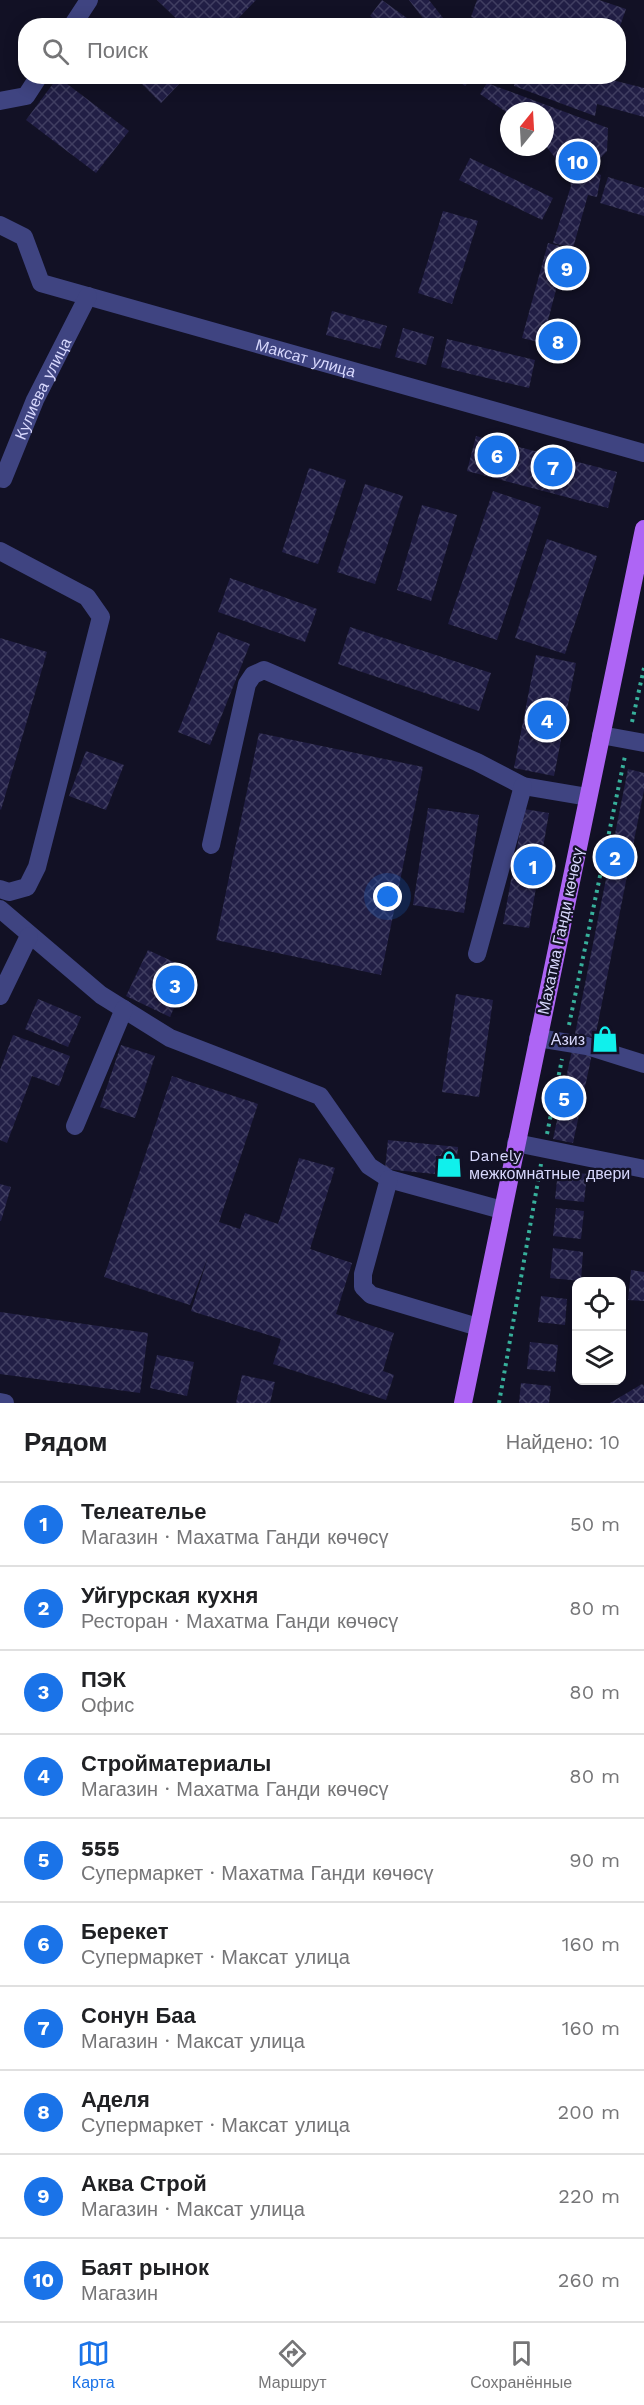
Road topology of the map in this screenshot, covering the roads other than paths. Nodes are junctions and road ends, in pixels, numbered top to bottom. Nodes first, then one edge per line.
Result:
1 (89, 0) edge
2 (77, 18) edge
3 (34, 84) edge
4 (0, 101) edge
5 (0, 225) edge
6 (88, 296) junction
7 (644, 453) edge
8 (1, 481) edge
9 (644, 529) edge
10 (0, 551) edge
11 (601, 735) junction
12 (644, 743) edge
13 (523, 786) junction
14 (588, 797) junction
15 (211, 845) dead end
16 (0, 889) edge
17 (0, 909) edge
18 (29, 936) junction
19 (477, 954) dead end
20 (0, 996) edge
21 (124, 1009) junction
22 (538, 1038) junction
23 (644, 1064) edge
24 (75, 1126) dead end
25 (516, 1143) junction
26 (644, 1169) edge
27 (389, 1179) junction
28 (502, 1210) junction
29 (478, 1327) junction
30 (0, 1402) edge
31 (5, 1403) edge
32 (463, 1403) edge

1 - 2 street
3 - 4 street
5 - 6 street, Максат улица
6 - 7 street, Максат улица
6 - 8 street, Кулиева улица
9 - 11 main road, Махатма Ганди көчөсү
10 - 16 street
11 - 12 street
11 - 14 main road, Махатма Ганди көчөсү
13 - 14 street
13 - 15 street
13 - 19 street
14 - 22 main road, Махатма Ганди көчөсү
17 - 18 street
18 - 20 street
18 - 21 street
21 - 24 street
21 - 27 street
22 - 23 street
22 - 25 main road, Махатма Ганди көчөсү
25 - 26 street
25 - 28 main road, Махатма Ганди көчөсү
27 - 28 street
27 - 29 street
28 - 29 main road, Махатма Ганди көчөсү
29 - 32 main road, Махатма Ганди көчөсү
30 - 31 street

